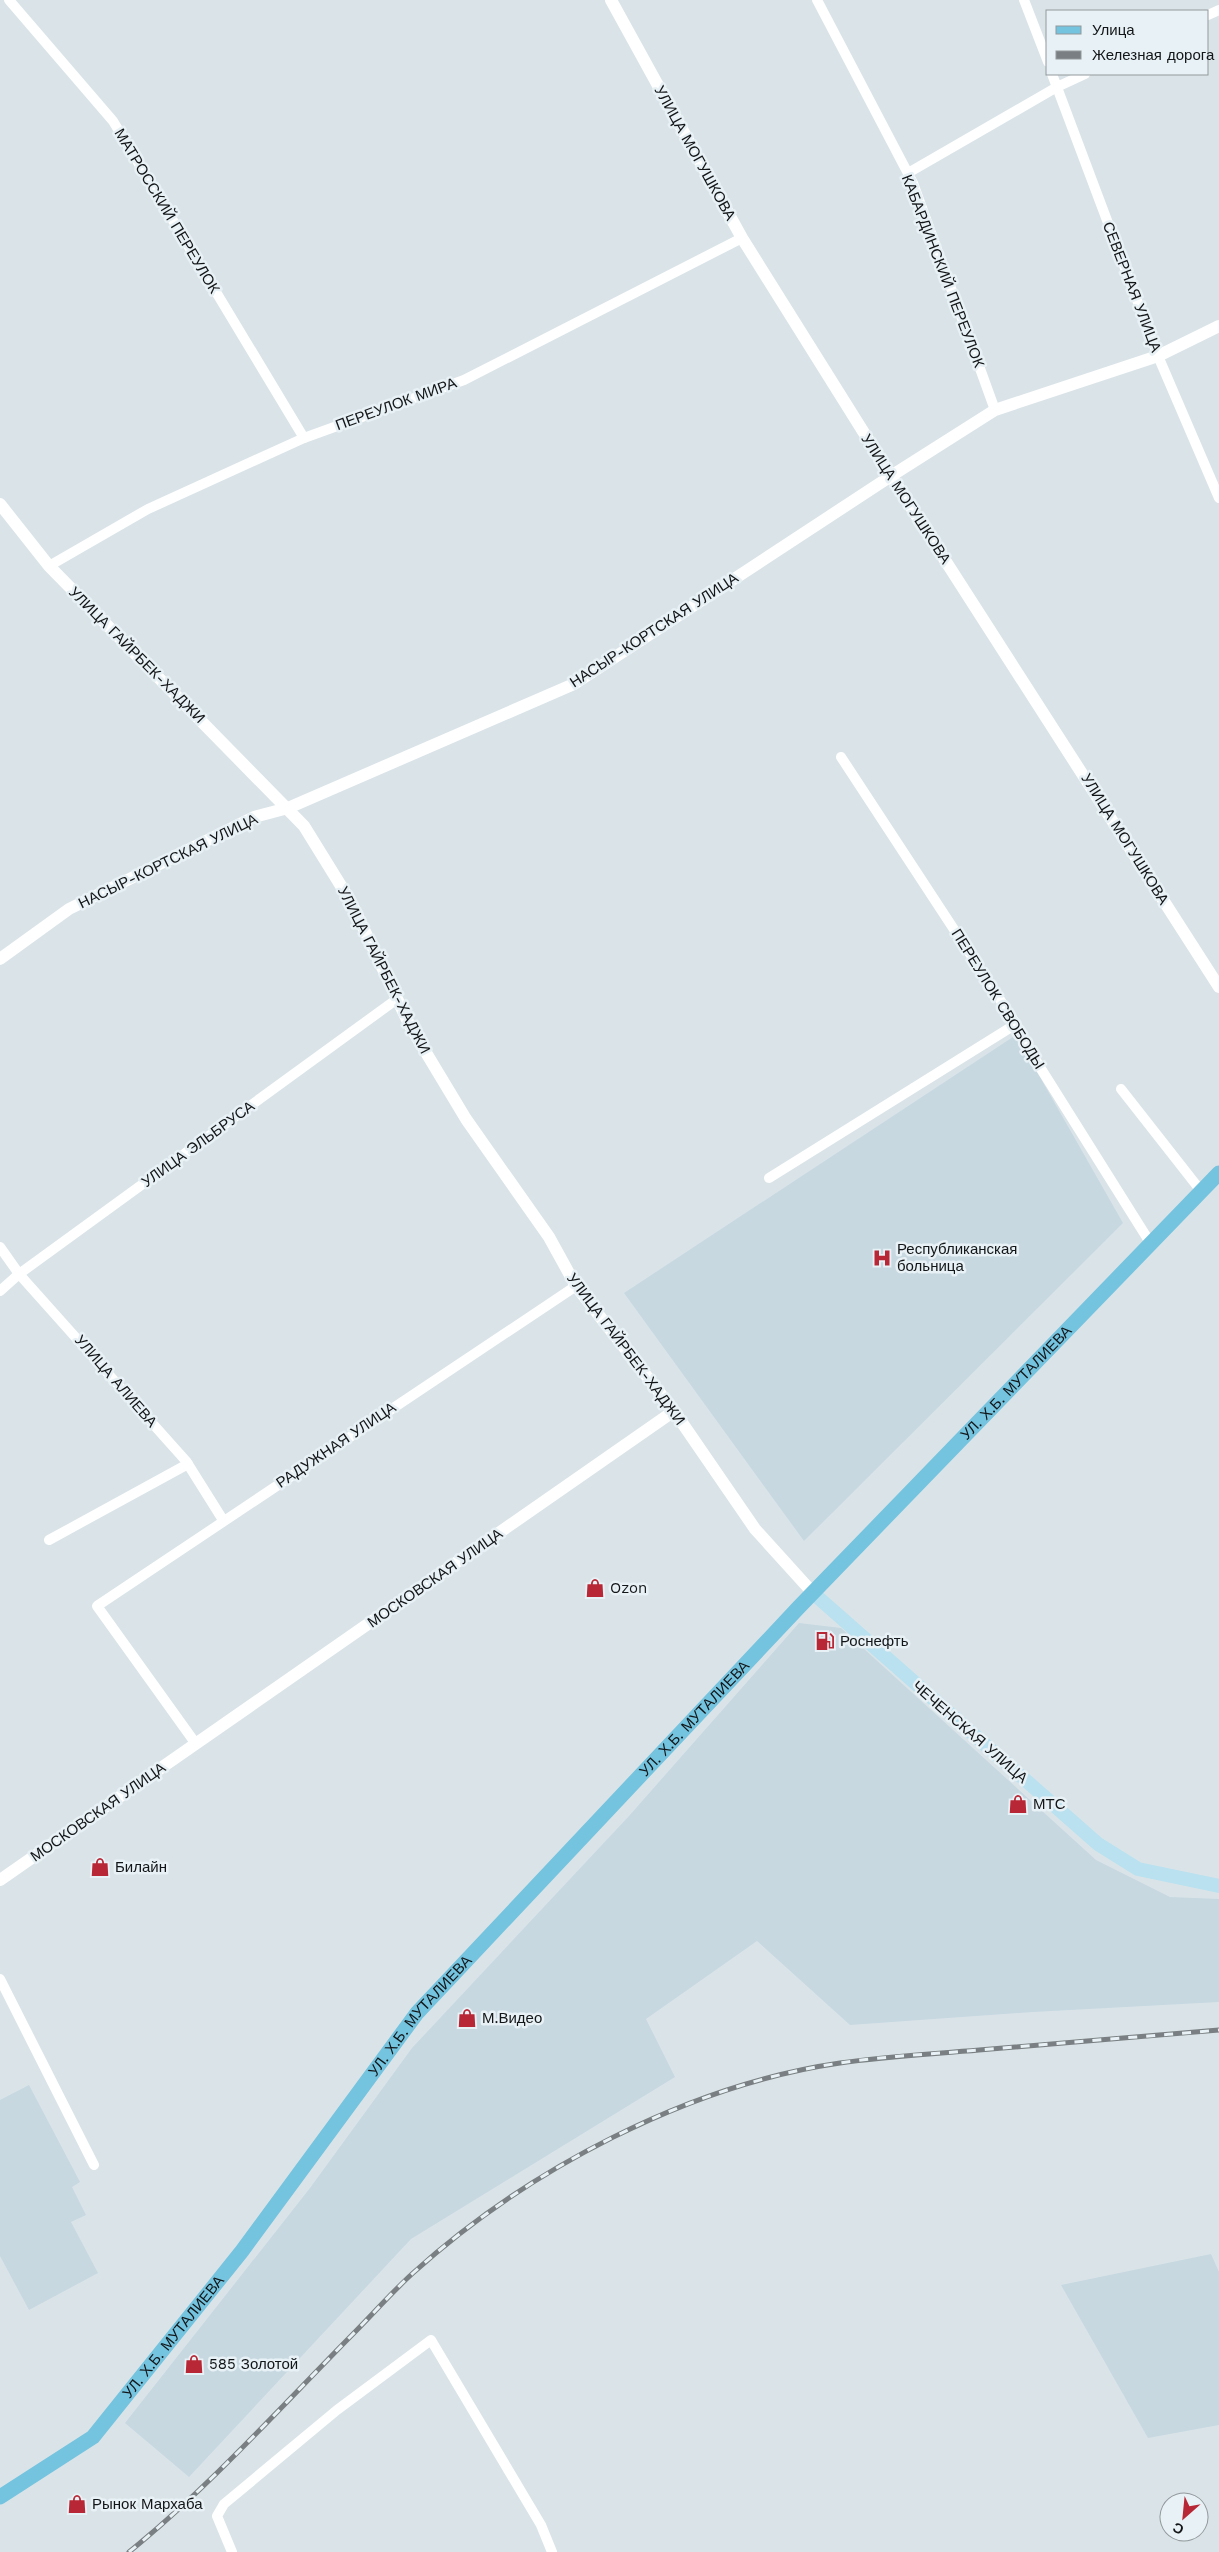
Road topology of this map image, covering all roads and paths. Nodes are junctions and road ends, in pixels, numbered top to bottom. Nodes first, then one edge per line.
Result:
1 (9, 0) edge
2 (611, 0) edge
3 (818, 0) edge
4 (1024, 0) edge
5 (1046, 57) edge
6 (1052, 75) edge
7 (1083, 75) edge
8 (1057, 87) junction
9 (908, 173) junction
10 (742, 238) junction
11 (1219, 326) edge
12 (1158, 356) junction
13 (995, 410) junction
14 (304, 438) junction
15 (890, 476) junction
16 (1219, 498) edge
17 (0, 504) edge
18 (49, 566) junction
19 (841, 756) dead end
20 (288, 808) junction
21 (0, 959) edge
22 (1219, 987) edge
23 (397, 999) junction
24 (1016, 1024) junction
25 (1121, 1088) dead end
26 (1219, 1173) edge
27 (769, 1178) dead end
28 (1201, 1191) junction
29 (1151, 1244) junction
30 (0, 1247) edge
31 (20, 1274) junction
32 (576, 1286) junction
33 (0, 1291) edge
34 (674, 1411) junction
35 (188, 1464) junction
36 (223, 1520) junction
37 (49, 1540) dead end
38 (813, 1593) junction
39 (196, 1744) junction
40 (0, 1880) edge
41 (1219, 1886) edge
42 (0, 1979) edge
43 (94, 2165) dead end
44 (117, 2407) junction
45 (0, 2488) edge
46 (0, 2498) edge
47 (232, 2552) edge
48 (552, 2552) edge

1 - 14 street, МАТРОССКИЙ ПЕРЕУЛОК
2 - 10 street, УЛИЦА МОГУШКОВА
3 - 9 street, КАБАРДИНСКИЙ ПЕРЕУЛОК
4 - 5 street
6 - 8 street, СЕВЕРНАЯ УЛИЦА
7 - 8 street
8 - 9 street
8 - 12 street, СЕВЕРНАЯ УЛИЦА
9 - 13 street, КАБАРДИНСКИЙ ПЕРЕУЛОК
10 - 14 street, ПЕРЕУЛОК МИРА
10 - 15 street, УЛИЦА МОГУШКОВА
11 - 12 street, НАСЫР-КОРТСКАЯ УЛИЦА
12 - 13 street, НАСЫР-КОРТСКАЯ УЛИЦА
12 - 16 street, СЕВЕРНАЯ УЛИЦА
13 - 15 street, НАСЫР-КОРТСКАЯ УЛИЦА
14 - 18 street, ПЕРЕУЛОК МИРА
15 - 20 street, НАСЫР-КОРТСКАЯ УЛИЦА
15 - 22 street, УЛИЦА МОГУШКОВА
17 - 18 street, УЛИЦА ГАЙРБЕК-ХАДЖИ
18 - 20 street, УЛИЦА ГАЙРБЕК-ХАДЖИ
19 - 24 street, ПЕРЕУЛОК СВОБОДЫ
20 - 21 street, НАСЫР-КОРТСКАЯ УЛИЦА
20 - 23 street, УЛИЦА ГАЙРБЕК-ХАДЖИ
23 - 31 street, УЛИЦА ЭЛЬБРУСА
23 - 32 street, УЛИЦА ГАЙРБЕК-ХАДЖИ
24 - 27 street
24 - 29 street, ПЕРЕУЛОК СВОБОДЫ
25 - 28 street
26 - 28 main road, УЛ. Х.Б. МУТАЛИЕВА
28 - 29 main road, УЛ. Х.Б. МУТАЛИЕВА
29 - 38 main road, УЛ. Х.Б. МУТАЛИЕВА
30 - 31 street, УЛИЦА АЛИЕВА
31 - 33 street, УЛИЦА ЭЛЬБРУСА
31 - 35 street, УЛИЦА АЛИЕВА
32 - 34 street, УЛИЦА ГАЙРБЕК-ХАДЖИ
32 - 36 street, РАДУЖНАЯ УЛИЦА
34 - 38 street, УЛИЦА ГАЙРБЕК-ХАДЖИ
34 - 39 street, МОСКОВСКАЯ УЛИЦА
35 - 36 street, УЛИЦА АЛИЕВА
35 - 37 street
36 - 39 street, РАДУЖНАЯ УЛИЦА
38 - 41 main road, ЧЕЧЕНСКАЯ УЛИЦА
38 - 44 main road, УЛ. Х.Б. МУТАЛИЕВА
39 - 40 street, МОСКОВСКАЯ УЛИЦА
42 - 43 street
44 - 45 main road
44 - 46 main road, УЛ. Х.Б. МУТАЛИЕВА
47 - 48 street

